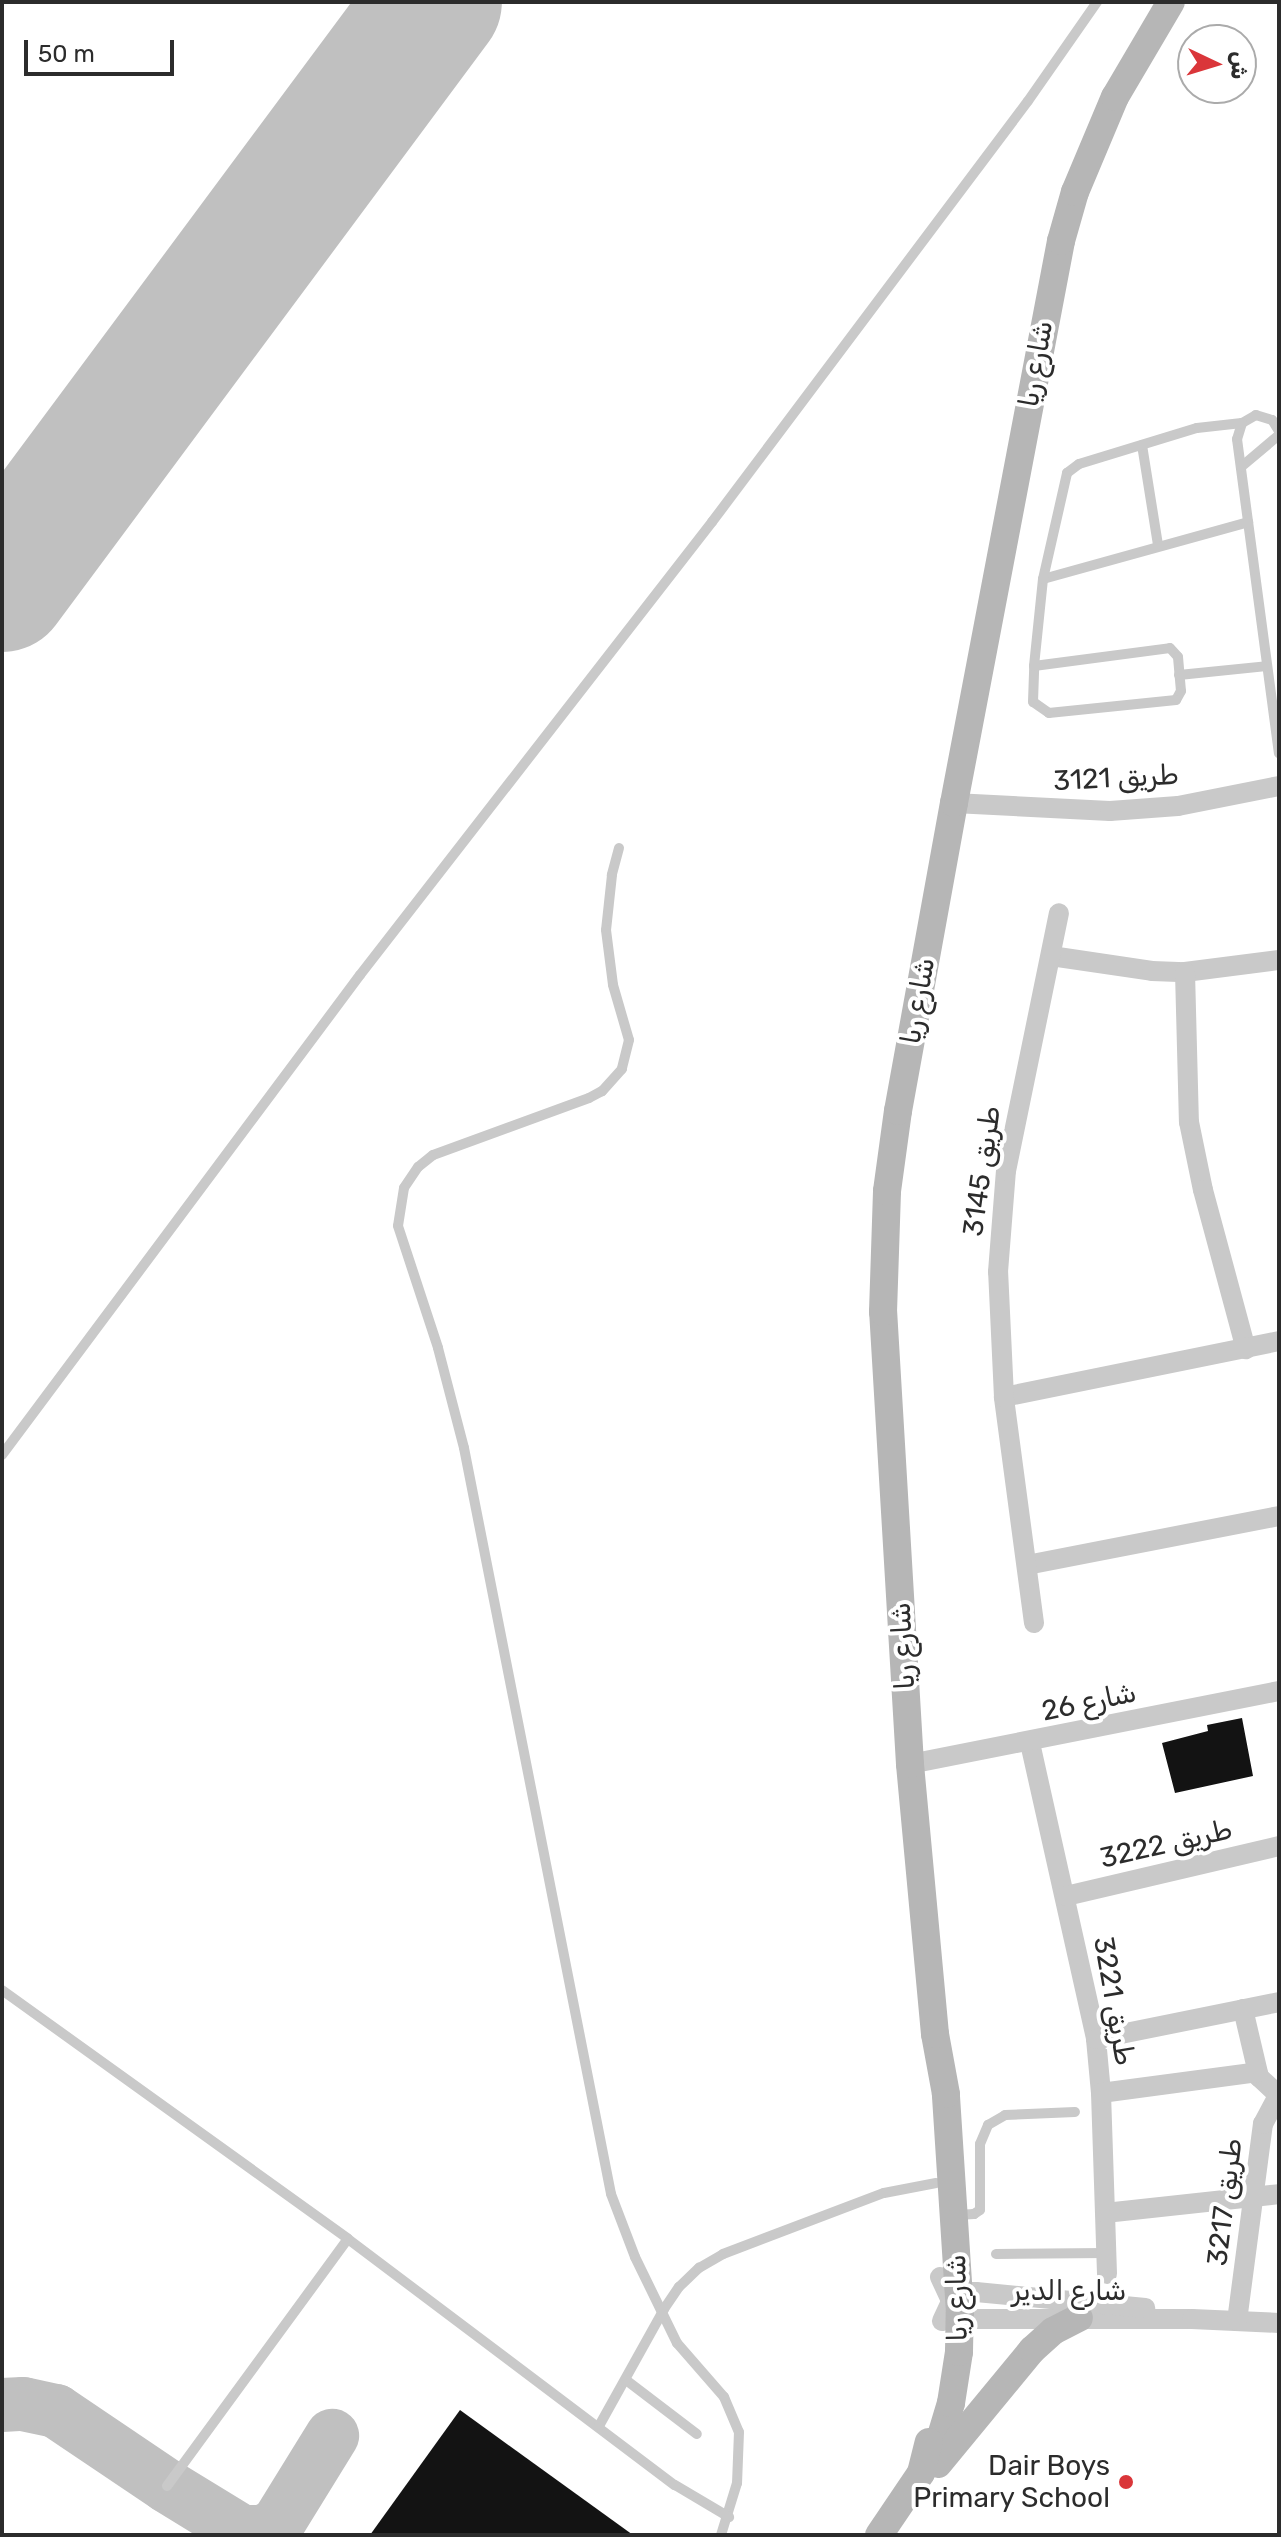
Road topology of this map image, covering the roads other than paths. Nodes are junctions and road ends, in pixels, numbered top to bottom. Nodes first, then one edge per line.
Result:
1 (1097, 2) edge
2 (1171, 2) edge
3 (1242, 423) junction
4 (1279, 433) edge
5 (1142, 445) junction
6 (1241, 467) junction
7 (1248, 522) junction
8 (1158, 545) junction
9 (1043, 579) junction
10 (1034, 666) junction
11 (1267, 666) junction
12 (1179, 675) junction
13 (1279, 749) edge
14 (1279, 786) edge
15 (954, 803) junction
16 (619, 848) dead end
17 (1059, 913) dead end
18 (1051, 956) junction
19 (1279, 960) edge
20 (1185, 972) junction
21 (1279, 1341) edge
22 (1246, 1349) junction
23 (1004, 1397) junction
24 (2, 1455) edge
25 (1279, 1516) edge
26 (1027, 1565) junction
27 (1034, 1623) dead end
28 (1279, 1691) edge
29 (1030, 1743) junction
30 (910, 1764) junction
31 (1279, 1846) edge
32 (1066, 1896) junction
33 (2, 1990) edge
34 (1279, 2002) edge
35 (1243, 2009) junction
36 (935, 2034) junction
37 (1096, 2039) junction
38 (1258, 2072) junction
39 (1101, 2093) junction
40 (1279, 2094) edge
41 (1075, 2112) dead end
42 (936, 2183) junction
43 (1279, 2194) edge
44 (1255, 2196) junction
45 (1105, 2213) junction
46 (955, 2215) junction
47 (348, 2239) junction
48 (1106, 2253) junction
49 (996, 2254) dead end
50 (1107, 2274) dead end
51 (950, 2302) junction
52 (664, 2309) junction
53 (1079, 2318) junction
54 (1192, 2319) junction
55 (1237, 2321) junction
56 (1279, 2323) edge
57 (626, 2380) junction
58 (599, 2426) junction
59 (697, 2434) dead end
60 (920, 2473) junction
61 (167, 2486) dead end
62 (729, 2517) junction
63 (721, 2535) edge
64 (879, 2535) edge

1 - 24 lane
2 - 15 main road, شارع ريا
3 - 4 lane
3 - 5 lane
3 - 6 lane
4 - 6 lane
5 - 8 lane
5 - 9 lane
6 - 7 lane
7 - 8 lane
7 - 11 lane
8 - 9 lane
9 - 10 lane
10 - 12 lane
10 - 12 lane
11 - 12 lane
11 - 13 lane
14 - 15 street, طريق 3121
15 - 30 main road, شارع ريا
16 - 52 lane
17 - 18 street, طريق 3145
18 - 20 street
18 - 23 street, طريق 3145
19 - 20 street
20 - 22 street
21 - 22 street
22 - 23 street
23 - 26 street, طريق 3145
25 - 26 street
26 - 27 street, طريق 3145
28 - 29 street, شارع 26
29 - 30 street, شارع 26
29 - 32 street, طريق 3221
30 - 36 main road, شارع ريا
31 - 32 street, طريق 3222
32 - 37 street, طريق 3221
33 - 47 lane
34 - 35 street
35 - 37 street
35 - 38 street
36 - 42 main road, شارع ريا
36 - 46 main road, شارع ريا
37 - 39 street, طريق 3221
38 - 39 street
38 - 40 street
39 - 45 street, طريق 3221
40 - 44 street, طريق 3217
41 - 46 lane
42 - 51 main road, شارع ريا
42 - 52 lane
43 - 44 street
44 - 45 street
44 - 55 street, طريق 3217
45 - 48 street, طريق 3221
46 - 51 main road, شارع ريا
47 - 58 lane
47 - 61 lane
48 - 49 lane
48 - 50 street, طريق 3221
51 - 53 street, شارع الدير
51 - 54 street, شارع الدير
51 - 60 main road, شارع ريا
52 - 57 lane
52 - 62 lane
53 - 54 street, شارع الدير
53 - 60 main road
54 - 55 street, شارع الدير
55 - 56 street, شارع الدير
57 - 58 lane
57 - 59 lane
58 - 62 lane
60 - 64 main road, شارع ريا
62 - 63 lane

